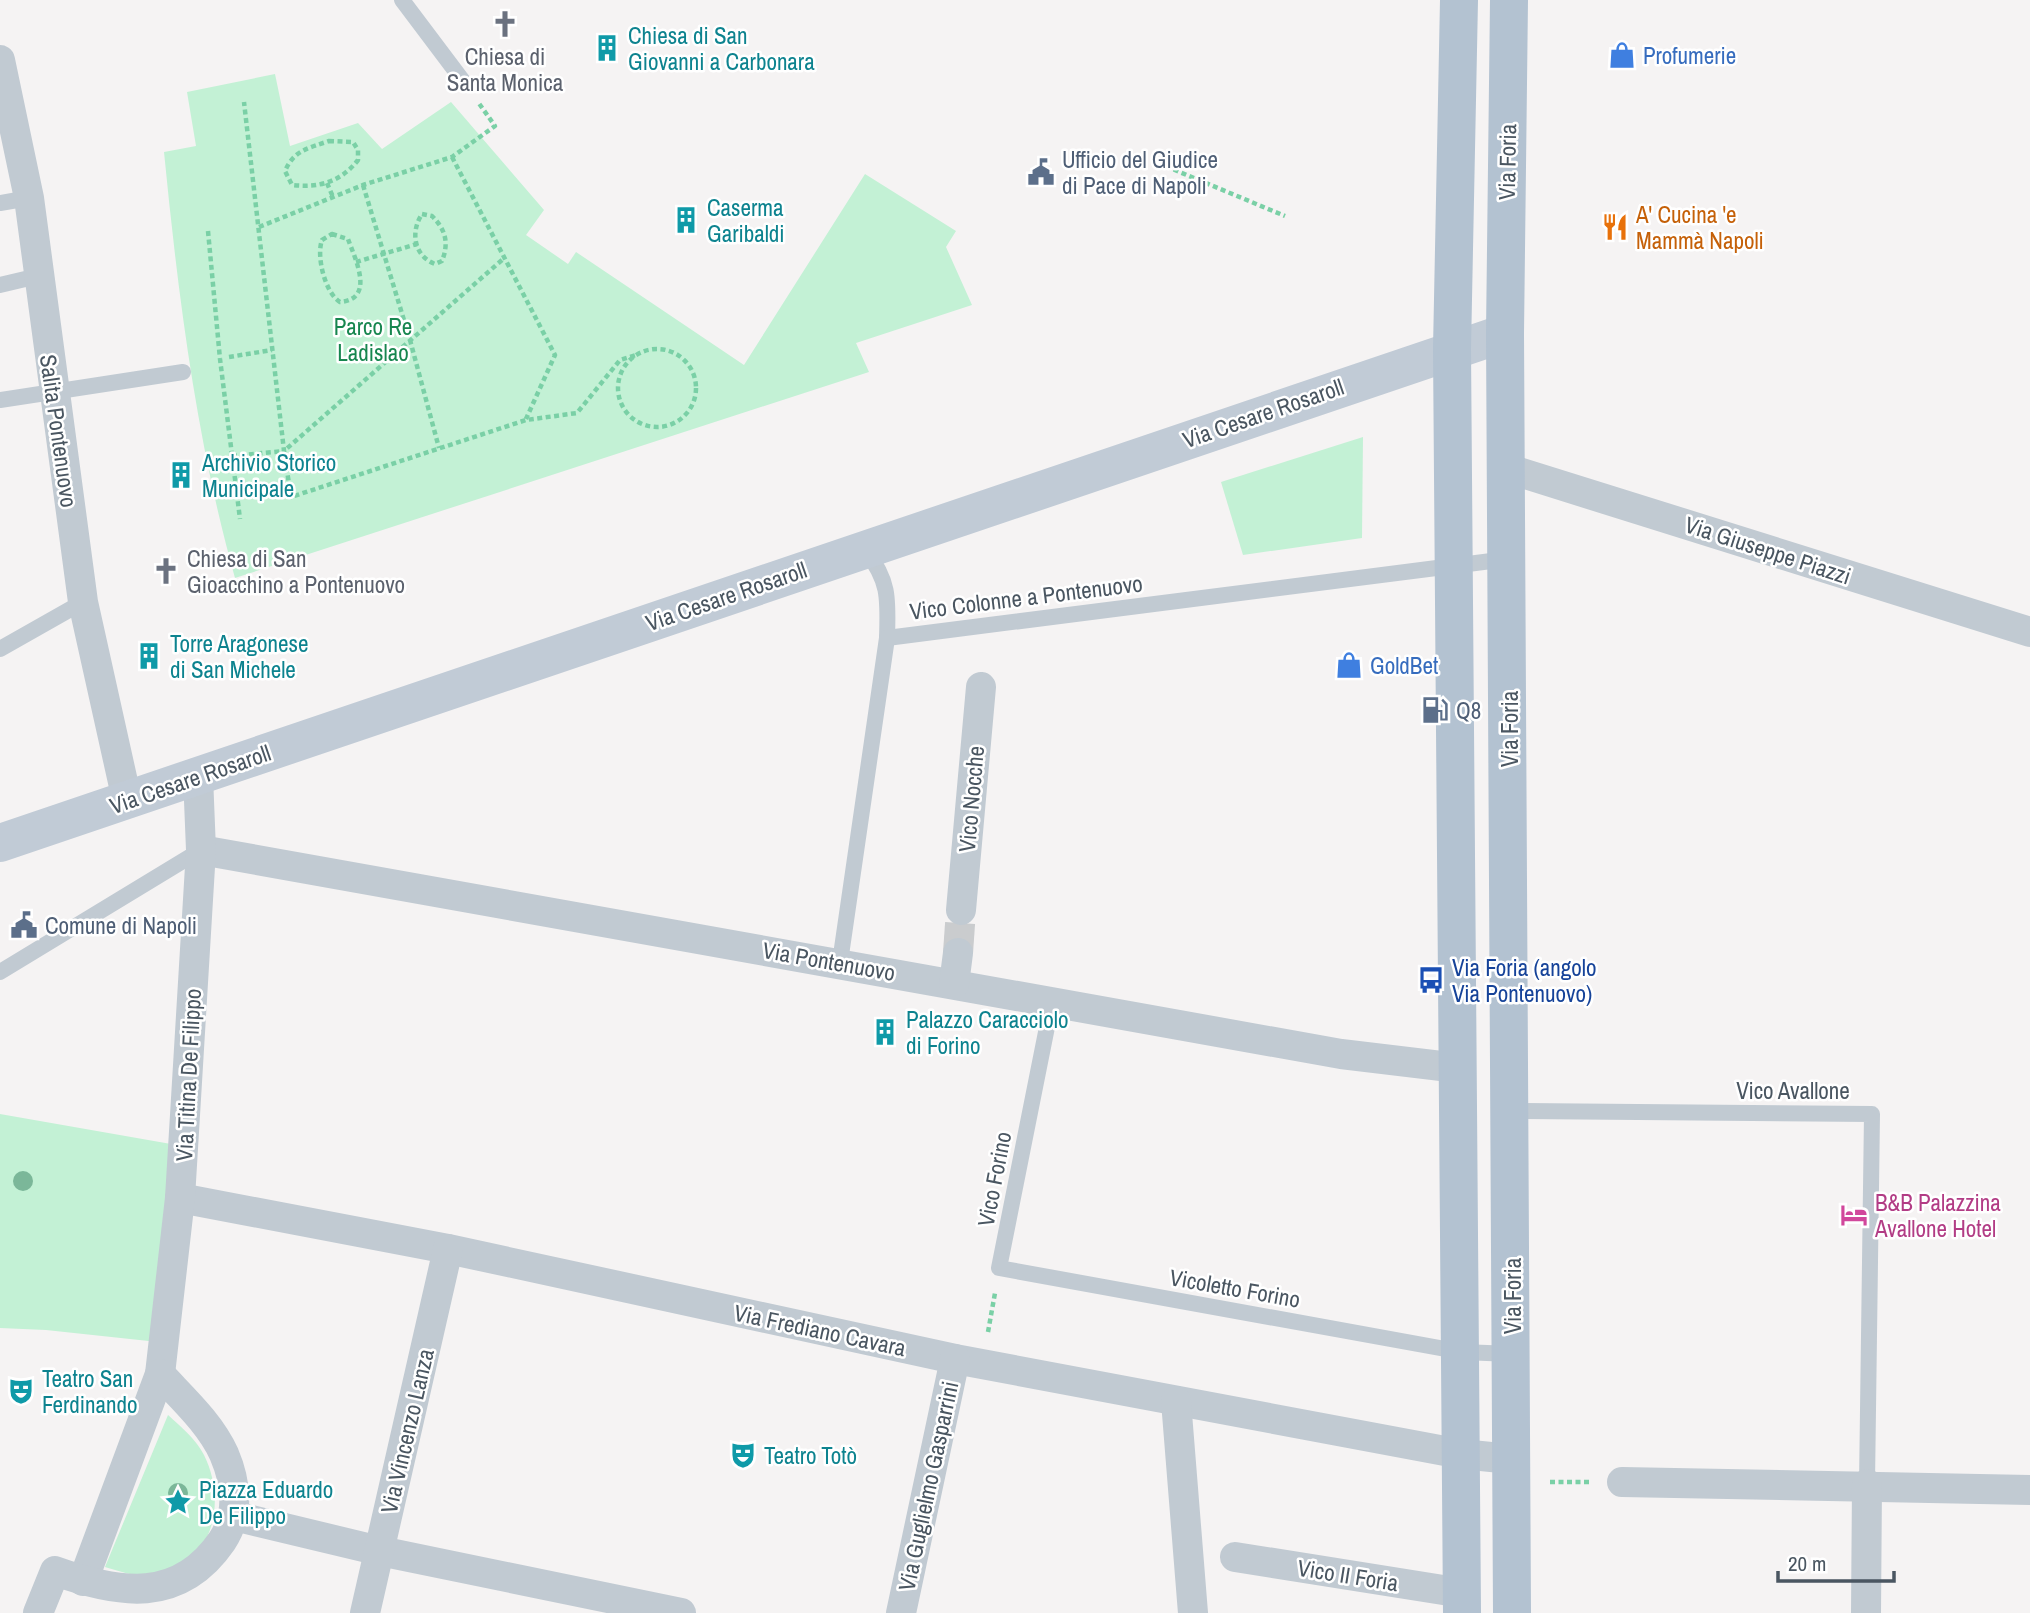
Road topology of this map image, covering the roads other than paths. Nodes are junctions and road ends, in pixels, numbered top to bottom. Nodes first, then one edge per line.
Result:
1 (402, 0) edge
2 (1460, 0) edge
3 (1509, 0) edge
4 (0, 60) edge
5 (463, 81) road end
6 (29, 198) junction
7 (0, 203) edge
8 (38, 276) junction
9 (0, 285) edge
10 (1505, 333) junction
11 (1452, 349) junction
12 (183, 372) dead end
13 (55, 391) junction
14 (0, 400) edge
15 (1506, 468) junction
16 (864, 549) junction
17 (1508, 558) junction
18 (1454, 565) junction
19 (83, 602) junction
20 (2030, 632) edge
21 (887, 638) junction
22 (0, 649) edge
23 (981, 687) dead end
24 (198, 776) junction
25 (127, 800) junction
26 (0, 844) edge
27 (201, 850) junction
28 (961, 910) tunnel mouth
29 (958, 953) tunnel mouth
30 (840, 962) junction
31 (0, 972) edge
32 (954, 984) junction
33 (1052, 1002) junction
34 (1458, 1068) junction
35 (1511, 1111) junction
36 (180, 1198) junction
37 (448, 1249) junction
38 (999, 1268) joint
39 (1462, 1352) junction
40 (1512, 1354) junction
41 (969, 1362) junction
42 (160, 1374) junction
43 (1176, 1401) junction
44 (1461, 1454) junction
45 (1511, 1471) junction
46 (1622, 1482) road end
47 (1867, 1484) junction
48 (2030, 1490) edge
49 (234, 1516) junction
50 (380, 1551) junction
51 (1235, 1557) dead end
52 (83, 1581) junction
53 (1462, 1603) edge
54 (38, 1613) edge
55 (365, 1613) edge
56 (681, 1613) edge
57 (901, 1613) edge
58 (1193, 1613) edge
59 (1512, 1613) edge
60 (1866, 1613) edge

1 - 5 lane
2 - 11 main road
3 - 10 main road, Via Foria
4 - 6 street, Salita Pontenuovo
6 - 7 lane
6 - 8 street, Salita Pontenuovo
8 - 9 lane
8 - 13 street, Salita Pontenuovo
10 - 11 main road, Via Cesare Rosaroll
10 - 15 main road, Via Foria
11 - 16 main road, Via Cesare Rosaroll
11 - 18 main road
12 - 13 lane
13 - 14 lane
13 - 19 street, Salita Pontenuovo
15 - 17 main road, Via Foria
15 - 20 street, Via Giuseppe Piazzi
16 - 21 lane
16 - 24 main road, Via Cesare Rosaroll
17 - 18 lane, Vico Colonne a Pontenuovo
17 - 35 main road, Via Foria
18 - 21 lane, Vico Colonne a Pontenuovo
18 - 34 main road
19 - 22 lane
19 - 25 street, Salita Pontenuovo
21 - 30 lane, Vico Colonne a Pontenuovo
23 - 28 street, Vico Nocche
24 - 25 main road, Via Cesare Rosaroll
24 - 27 street, Via Titina De Filippo
25 - 26 main road, Via Cesare Rosaroll
27 - 30 street, Via Pontenuovo
27 - 31 lane
27 - 36 street, Via Titina De Filippo
29 - 32 street
30 - 32 street, Via Pontenuovo
32 - 33 street, Via Pontenuovo
33 - 34 street, Via Pontenuovo
33 - 38 lane, Vico Forino
34 - 39 main road
35 - 40 main road, Via Foria
35 - 47 lane, Vico Avallone
36 - 37 street, Via Frediano Cavara
36 - 42 street, Via Titina De Filippo
37 - 41 street, Via Frediano Cavara
37 - 50 street, Via Vincenzo Lanza
38 - 39 lane, Vicoletto Forino
39 - 40 lane, Vicoletto Forino
39 - 44 main road
40 - 45 main road, Via Foria
41 - 43 street, Via Frediano Cavara
41 - 57 street, Via Guglielmo Gasparrini
42 - 49 street
42 - 52 street, Via Titina De Filippo
43 - 44 street, Via Frediano Cavara
43 - 58 street
44 - 45 street
44 - 53 main road
45 - 59 main road, Via Foria
46 - 47 street
47 - 48 street
47 - 60 street
49 - 50 street
49 - 52 street
50 - 55 street, Via Vincenzo Lanza
50 - 56 street
51 - 53 street, Vico II Foria
52 - 54 street

